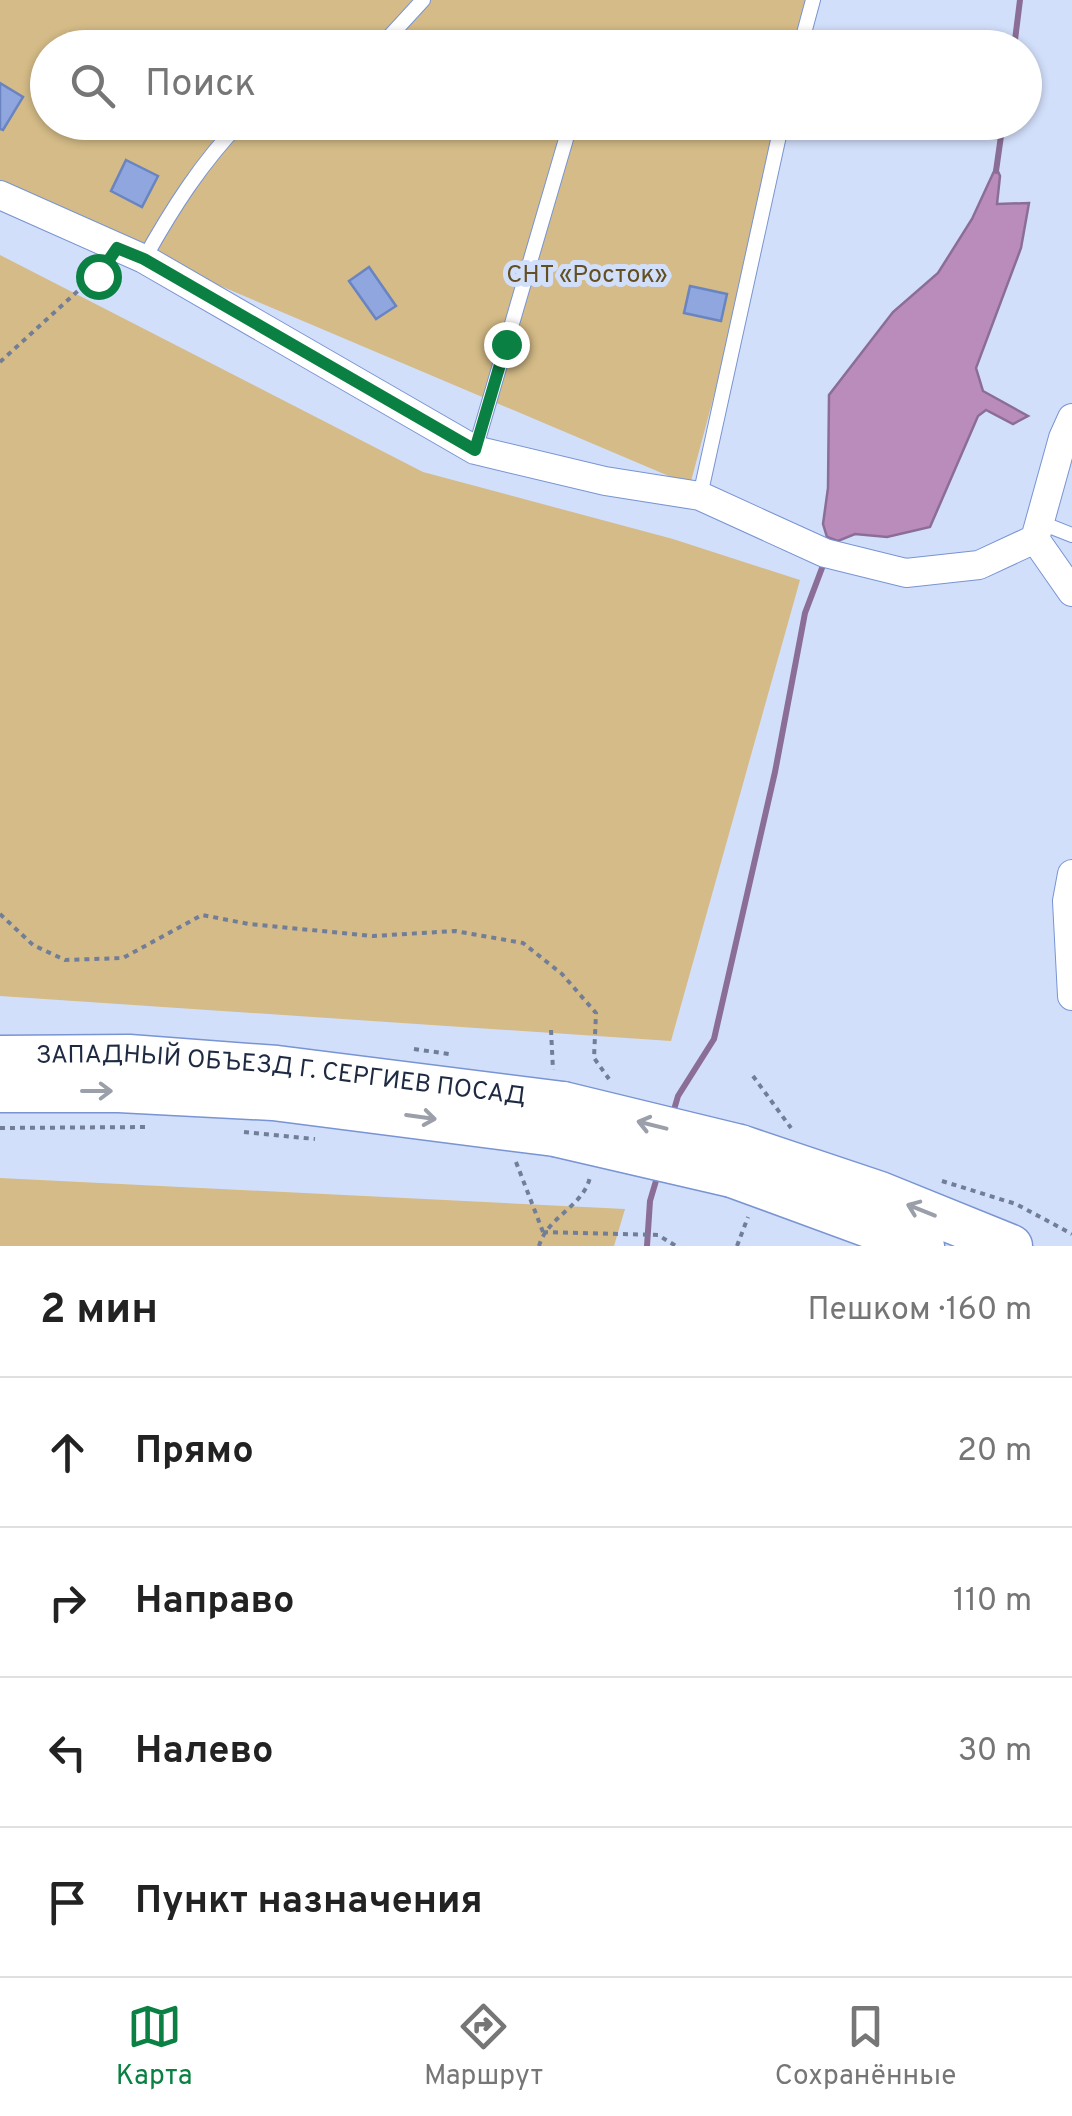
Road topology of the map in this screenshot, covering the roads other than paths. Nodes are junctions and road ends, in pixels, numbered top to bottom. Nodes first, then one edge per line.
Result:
1 (422, 0) edge
2 (814, 0) edge
3 (394, 30) edge
4 (805, 30) edge
5 (225, 140) edge
6 (566, 140) edge
7 (778, 140) edge
8 (0, 195) edge
9 (144, 259) junction
10 (1072, 418) edge
11 (475, 450) junction
12 (700, 496) junction
13 (1037, 530) junction
14 (1072, 535) edge
15 (1072, 592) edge
16 (1072, 874) edge
17 (1072, 996) edge
18 (0, 1057) edge
19 (0, 1091) edge
20 (557, 1106) junction
21 (742, 1175) junction
22 (922, 1246) edge
23 (1011, 1246) edge

1 - 3 lane
2 - 4 lane
5 - 9 lane
6 - 11 lane
7 - 12 lane
8 - 9 street
9 - 11 street
10 - 13 street
11 - 12 street
12 - 13 street
13 - 14 lane
13 - 15 street
16 - 17 street
18 - 20 main road, ЗАПАДНЫЙ ОБЪЕЗД Г. СЕРГИЕВ ПОСАД
19 -> 20 main road, ЗАПАДНЫЙ ОБЪЕЗД Г. СЕРГИЕВ ПОСАД
20 - 21 main road, bridge
21 - 22 main road
23 -> 21 main road

